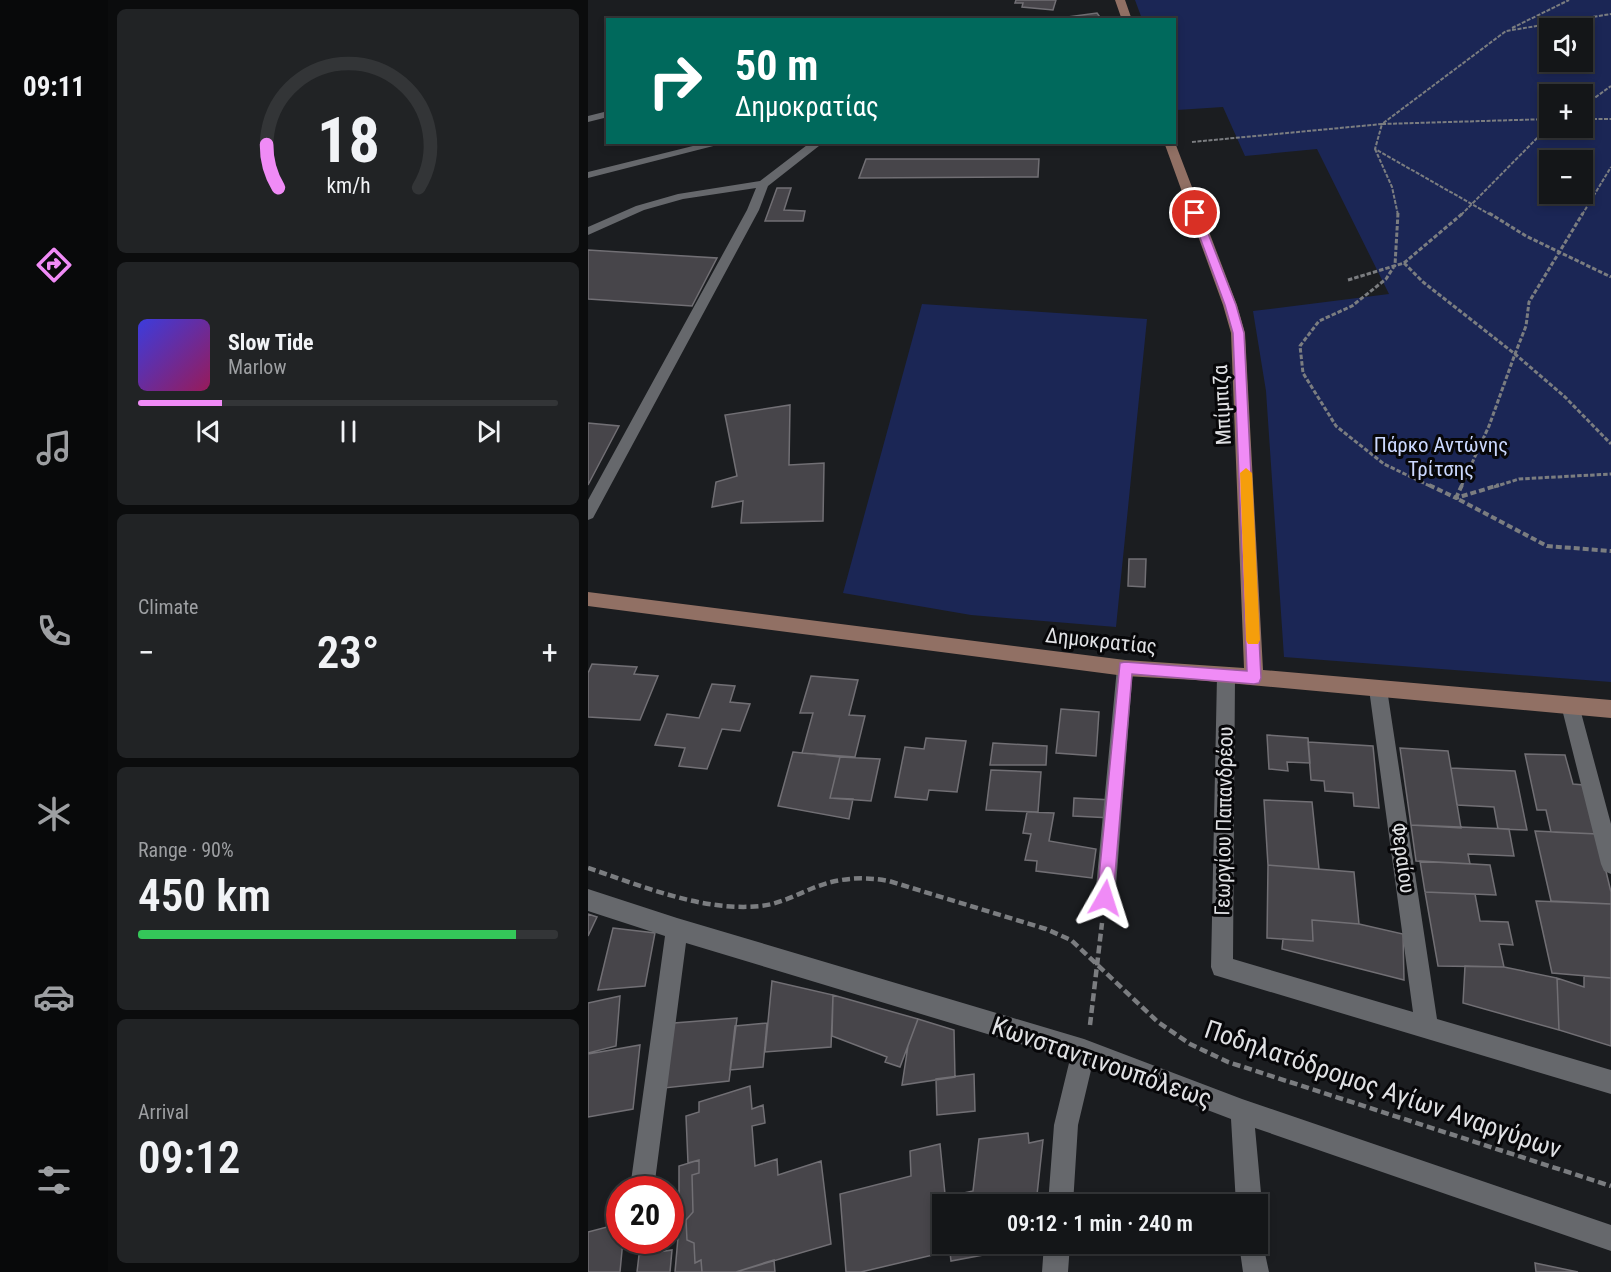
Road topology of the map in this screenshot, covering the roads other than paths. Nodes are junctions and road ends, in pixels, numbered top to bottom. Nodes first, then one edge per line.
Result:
1 (1120, 0) edge
2 (1125, 18) edge
3 (606, 114) edge
4 (588, 119) edge
5 (716, 144) edge
6 (816, 144) edge
7 (1170, 144) edge
8 (588, 175) edge
9 (763, 184) junction
10 (588, 231) edge
11 (588, 514) edge
12 (588, 599) edge
13 (1125, 668) junction
14 (1226, 676) junction
15 (1254, 678) junction
16 (1378, 689) junction
17 (1570, 705) junction
18 (1611, 709) edge
19 (1611, 864) edge
20 (1105, 898) road end
21 (588, 900) edge
22 (677, 929) junction
23 (1428, 1027) junction
24 (1084, 1051) junction
25 (1611, 1082) edge
26 (1242, 1111) junction
27 (644, 1176) edge
28 (1061, 1194) edge
29 (1248, 1194) edge
30 (1611, 1238) edge
31 (1056, 1254) edge
32 (1253, 1254) edge
33 (1055, 1272) edge
34 (1256, 1272) edge

1 - 2 main road
3 - 4 lane
5 - 8 lane
6 - 9 lane
7 - 15 main road, Μπίμπιζα
9 - 10 lane
9 - 11 lane
12 - 13 main road, Δημοκρατίας
13 - 14 main road, Δημοκρατίας
13 - 20 lane
14 - 15 main road, Δημοκρατίας
14 - 23 street, Γεωργίου Παπανδρέου
15 - 16 main road, Δημοκρατίας
16 - 17 main road, Δημοκρατίας
16 - 23 street, Φεραίου
17 - 18 main road, Δημοκρατίας
17 - 19 street
21 - 22 street, Κωνσταντινουπόλεως
22 - 24 street, Κωνσταντινουπόλεως
22 - 27 street
23 - 25 street
24 - 26 street, Κωνσταντινουπόλεως
24 - 28 street
26 - 29 street
26 - 30 street, Κωνσταντινουπόλεως
31 - 33 street
32 - 34 street

